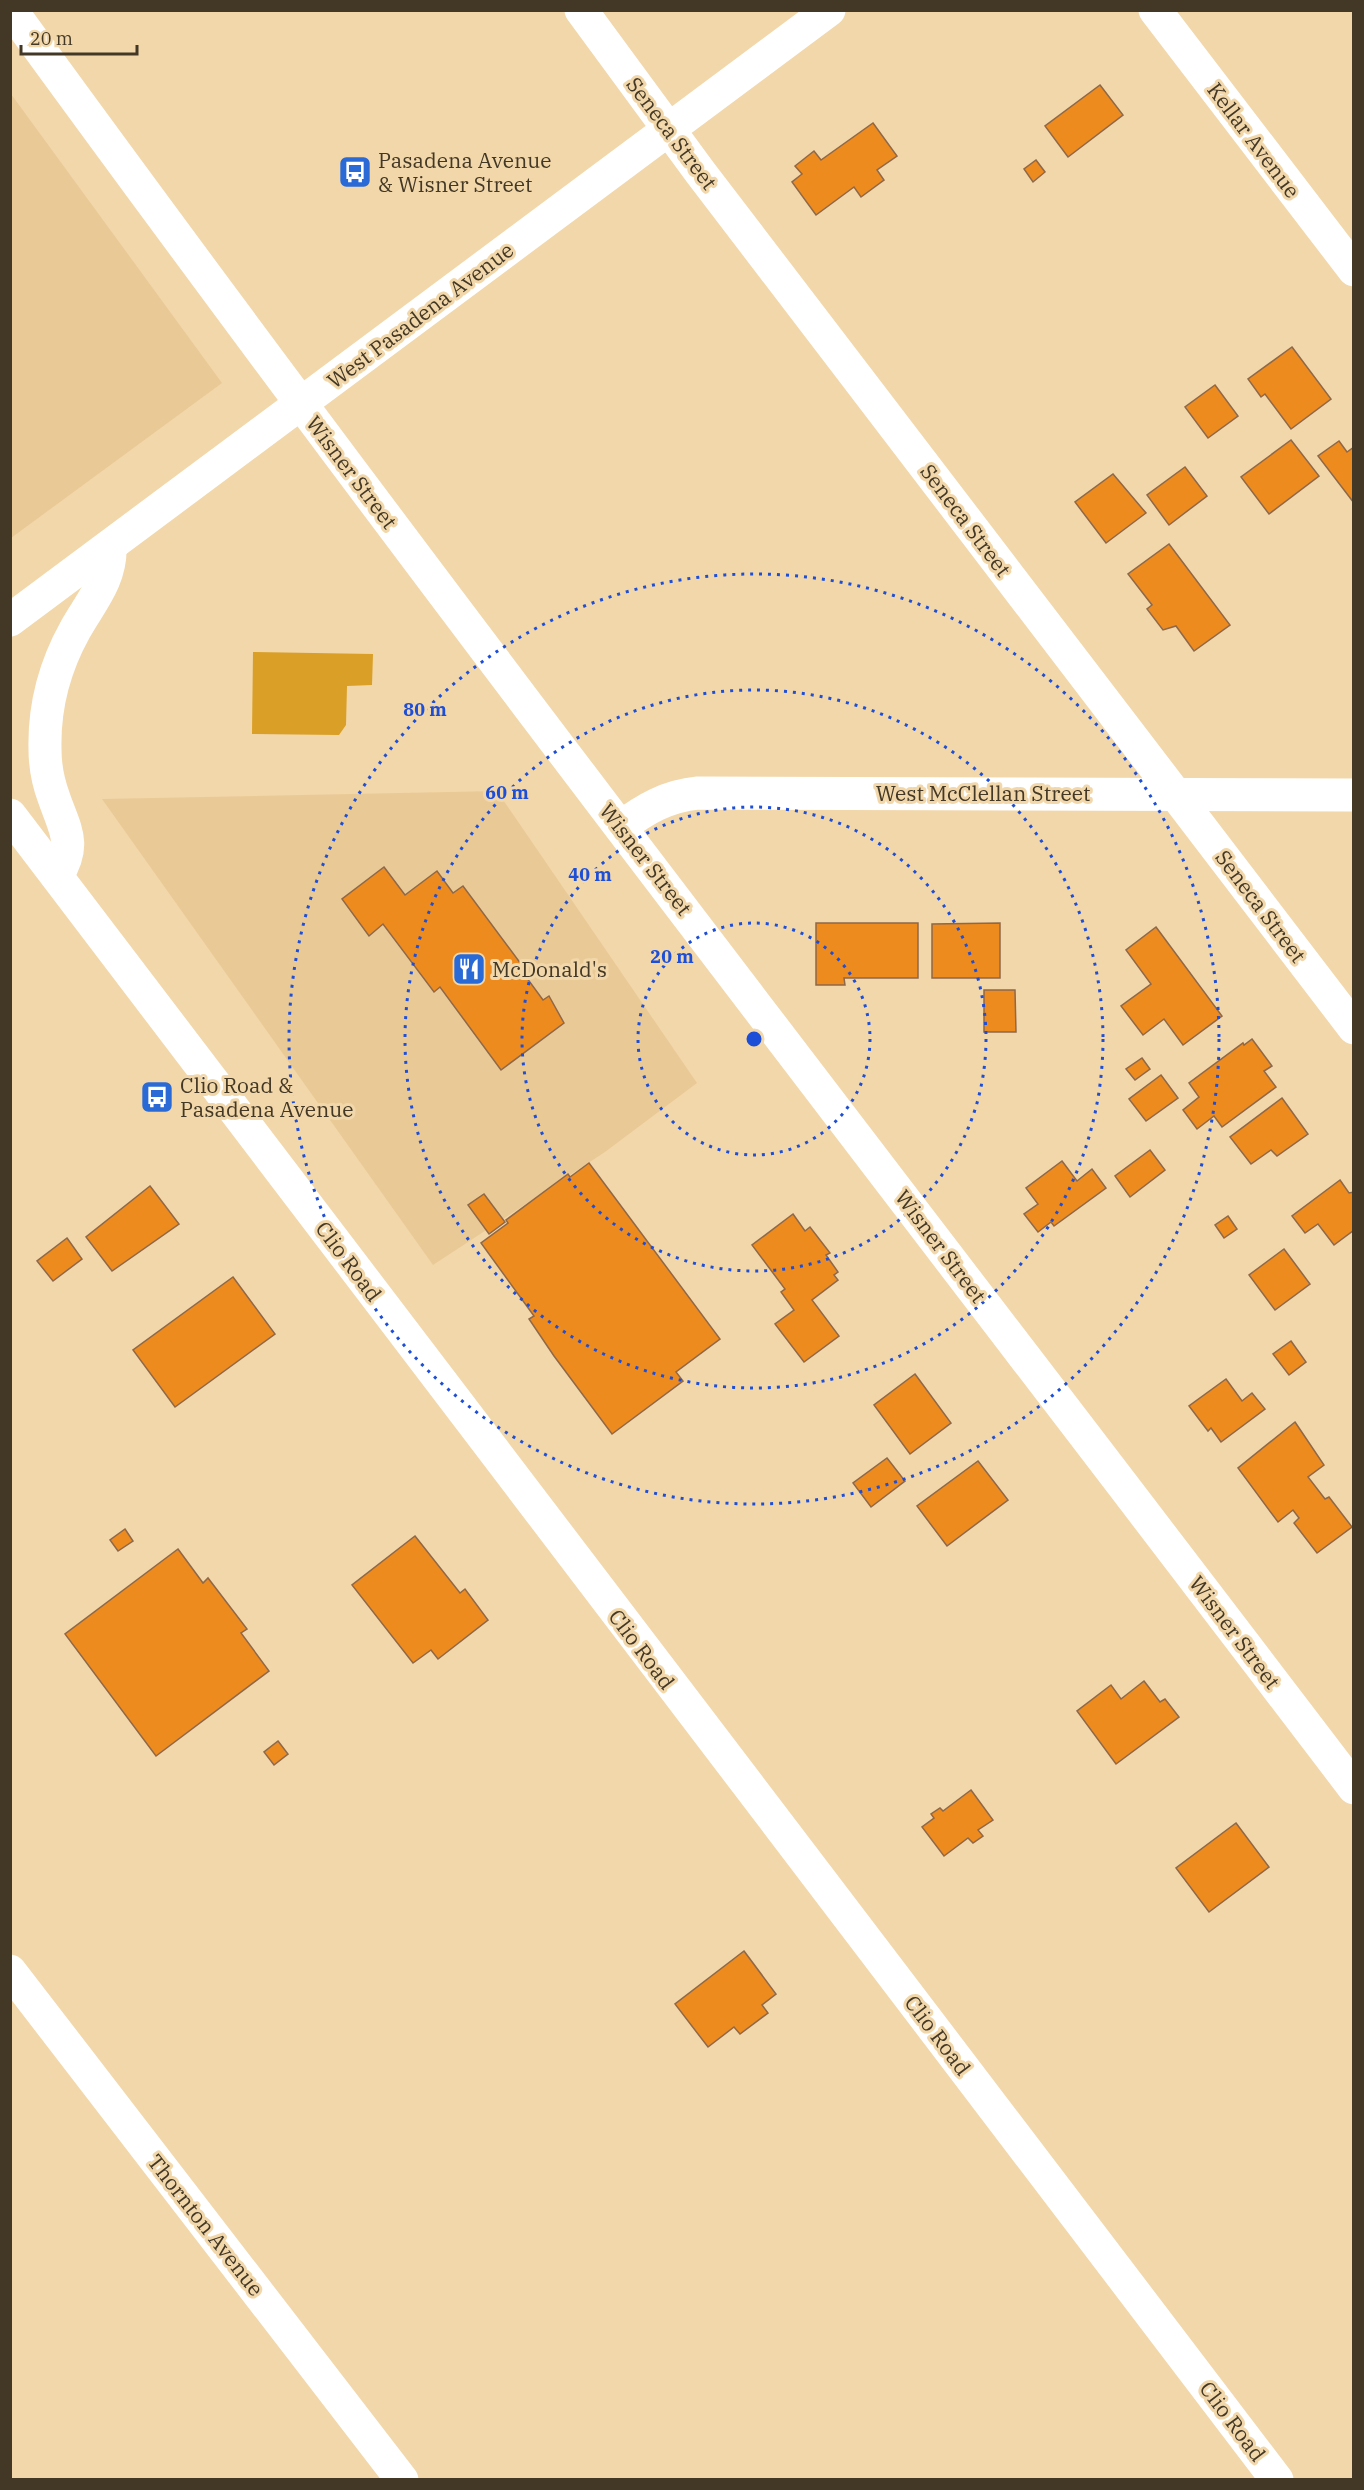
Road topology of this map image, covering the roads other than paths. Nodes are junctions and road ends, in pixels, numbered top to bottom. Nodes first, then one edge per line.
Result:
1 (12, 10) edge
2 (581, 10) edge
3 (829, 10) edge
4 (1155, 10) edge
5 (668, 129) junction
6 (1353, 270) edge
7 (301, 405) junction
8 (110, 546) junction
9 (10, 620) edge
10 (1176, 794) junction
11 (1353, 795) edge
12 (10, 815) edge
13 (621, 827) junction
14 (57, 876) junction
15 (1353, 1028) edge
16 (1353, 1788) edge
17 (10, 1971) edge
18 (402, 2480) edge
19 (1277, 2480) edge

1 - 7 street, Wisner Street
2 - 5 street, Seneca Street
3 - 5 street, West Pasadena Avenue
4 - 6 street, Kellar Avenue
5 - 7 street, West Pasadena Avenue
5 - 10 street, Seneca Street
7 - 8 street, West Pasadena Avenue
7 - 13 street, Wisner Street
8 - 9 street, West Pasadena Avenue
8 - 14 street
10 - 11 street, West McClellan Street
10 - 13 street, West McClellan Street
10 - 15 street, Seneca Street
12 - 14 street, Clio Road
13 - 16 street, Wisner Street
14 - 19 street, Clio Road
17 - 18 street, Thornton Avenue

